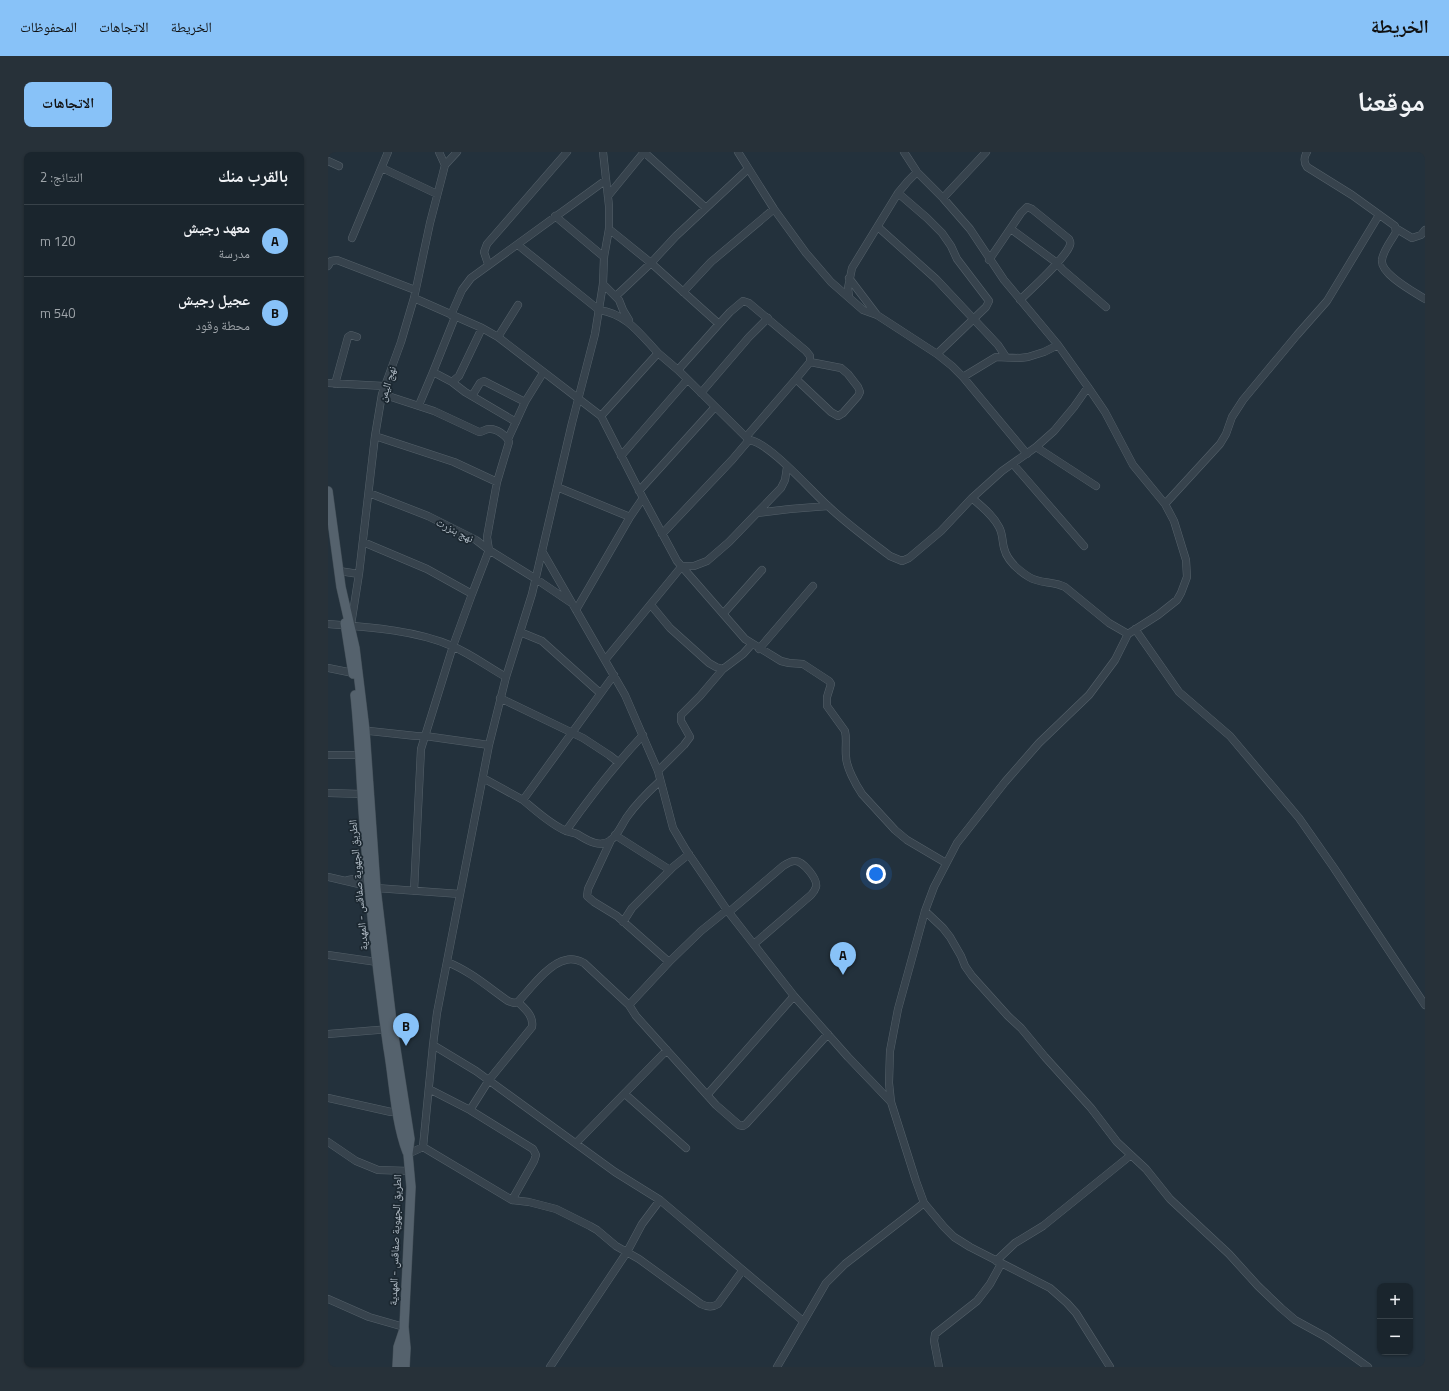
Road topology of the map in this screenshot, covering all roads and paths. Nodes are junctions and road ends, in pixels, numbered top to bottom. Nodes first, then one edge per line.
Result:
1 (388, 152) edge
2 (439, 152) edge
3 (457, 152) edge
4 (567, 152) edge
5 (603, 152) edge
6 (738, 152) edge
7 (904, 152) edge
8 (986, 152) edge
9 (1307, 152) edge
10 (328, 161) edge
11 (445, 165) junction
12 (339, 166) dead end
13 (382, 168) junction
14 (748, 169) junction
15 (918, 172) junction
16 (606, 180) junction
17 (898, 193) junction
18 (437, 194) junction
19 (608, 196) junction
20 (943, 198) junction
21 (706, 208) junction
22 (774, 209) junction
23 (1378, 215) junction
24 (555, 216) junction
25 (878, 227) junction
26 (609, 229) junction
27 (1011, 229) junction
28 (1397, 229) junction
29 (1425, 230) edge
30 (352, 238) dead end
31 (518, 245) junction
32 (604, 257) junction
33 (989, 260) junction
34 (651, 263) junction
35 (1057, 263) junction
36 (488, 264) junction
37 (328, 266) edge
38 (849, 278) junction
39 (603, 284) junction
40 (415, 290) junction
41 (683, 292) junction
42 (616, 296) junction
43 (849, 297) junction
44 (414, 298) junction
45 (1425, 299) edge
46 (1020, 300) junction
47 (518, 305) dead end
48 (1106, 307) dead end
49 (599, 310) junction
50 (877, 315) junction
51 (453, 316) junction
52 (768, 318) junction
53 (974, 318) junction
54 (631, 324) junction
55 (719, 324) junction
56 (482, 328) junction
57 (358, 337) dead end
58 (498, 337) junction
59 (1058, 345) junction
60 (658, 353) junction
61 (937, 354) junction
62 (1006, 357) junction
63 (810, 362) junction
64 (678, 370) junction
65 (433, 372) junction
66 (543, 373) junction
67 (963, 377) junction
68 (796, 379) junction
69 (687, 380) junction
70 (452, 382) junction
71 (331, 384) edge
72 (384, 386) junction
73 (1088, 387) junction
74 (701, 393) junction
75 (382, 394) junction
76 (472, 396) junction
77 (579, 399) junction
78 (525, 402) junction
79 (419, 405) junction
80 (715, 407) junction
81 (601, 416) junction
82 (516, 422) junction
83 (375, 436) junction
84 (508, 439) junction
85 (747, 439) junction
86 (1036, 448) junction
87 (1027, 454) junction
88 (621, 456) junction
89 (1013, 464) junction
90 (787, 467) junction
91 (497, 482) junction
92 (1096, 486) dead end
93 (557, 487) junction
94 (328, 491) edge
95 (639, 491) junction
96 (369, 493) junction
97 (643, 498) junction
98 (972, 498) junction
99 (1165, 504) junction
100 (828, 506) junction
101 (757, 513) junction
102 (630, 517) junction
103 (662, 534) junction
104 (363, 542) junction
105 (1084, 546) dead end
106 (489, 550) junction
107 (542, 551) junction
108 (682, 566) junction
109 (762, 570) dead end
110 (339, 571) junction
111 (359, 574) junction
112 (536, 579) junction
113 (813, 586) dead end
114 (356, 593) junction
115 (342, 594) junction
116 (472, 594) junction
117 (651, 605) junction
118 (574, 607) junction
119 (723, 614) junction
120 (328, 624) edge
121 (348, 625) junction
122 (1135, 629) junction
123 (520, 632) junction
124 (1128, 634) junction
125 (752, 644) junction
126 (453, 646) junction
127 (759, 648) junction
128 (605, 660) junction
129 (328, 668) edge
130 (723, 669) junction
131 (353, 673) junction
132 (614, 675) junction
133 (506, 677) junction
134 (600, 693) junction
135 (500, 698) junction
136 (362, 730) junction
137 (571, 733) junction
138 (643, 735) junction
139 (425, 736) junction
140 (488, 745) junction
141 (328, 755) edge
142 (360, 755) junction
143 (618, 762) junction
144 (658, 771) junction
145 (483, 778) junction
146 (660, 781) junction
147 (328, 793) edge
148 (362, 794) junction
149 (523, 800) junction
150 (566, 831) junction
151 (613, 838) junction
152 (689, 854) junction
153 (946, 863) junction
154 (670, 870) junction
155 (372, 876) junction
156 (328, 877) edge
157 (346, 880) junction
158 (372, 887) junction
159 (414, 891) junction
160 (460, 894) junction
161 (728, 911) junction
162 (925, 911) junction
163 (623, 922) junction
164 (754, 944) junction
165 (328, 955) edge
166 (377, 962) junction
167 (447, 962) junction
168 (669, 962) junction
169 (794, 996) junction
170 (518, 1002) junction
171 (629, 1005) junction
172 (1425, 1005) edge
173 (389, 1029) junction
174 (328, 1034) edge
175 (828, 1034) junction
176 (433, 1045) junction
177 (667, 1050) junction
178 (489, 1080) junction
179 (429, 1089) junction
180 (625, 1094) junction
181 (707, 1095) junction
182 (328, 1098) edge
183 (891, 1102) junction
184 (470, 1110) junction
185 (401, 1111) junction
186 (328, 1142) edge
187 (576, 1143) junction
188 (423, 1146) junction
189 (686, 1148) dead end
190 (408, 1154) junction
191 (1130, 1155) junction
192 (410, 1171) junction
193 (512, 1200) junction
194 (660, 1200) junction
195 (924, 1203) junction
196 (627, 1252) junction
197 (999, 1263) junction
198 (742, 1270) junction
199 (328, 1299) edge
200 (803, 1321) junction
201 (404, 1327) junction
202 (397, 1367) edge
203 (405, 1367) edge
204 (550, 1367) edge
205 (777, 1367) edge
206 (939, 1367) edge
207 (1110, 1367) edge
208 (1368, 1367) edge

1 - 13 street
2 - 11 street
3 - 11 street, نهج اليمن
4 - 36 street
5 - 16 street
6 - 14 street
7 - 15 street
8 - 20 street
9 - 23 street
10 - 12 street
11 - 18 street, نهج اليمن
13 - 18 street
13 - 30 street
14 - 21 street
14 - 22 street
15 - 17 street
15 - 20 street
16 - 19 street
16 - 24 street
17 - 25 street
17 - 53 street
18 - 40 street, نهج اليمن
19 - 21 street
19 - 26 street
20 - 33 street
21 - 34 street
22 - 41 street
22 - 43 street
23 - 28 street
23 - 99 street
24 - 31 street
24 - 32 street
25 - 38 street
25 - 53 street
26 - 32 street
26 - 34 street
27 - 33 street
27 - 35 street
27 - 35 street
28 - 29 street
28 - 45 street
31 - 36 street
31 - 49 street
32 - 39 street
33 - 46 street
34 - 41 street
34 - 42 street
35 - 46 street
35 - 48 street
36 - 51 street
37 - 40 street
38 - 43 street
38 - 50 street
39 - 42 street
39 - 49 street
40 - 44 street, نهج اليمن
41 - 55 street
42 - 54 street
43 - 50 street
44 - 51 street
44 - 72 street, نهج اليمن
46 - 59 street
47 - 58 street
49 - 54 street
49 - 77 street
50 - 61 street
51 - 56 street
51 - 65 street
52 - 55 street
52 - 63 street
52 - 74 street
53 - 61 street
53 - 62 street
54 - 60 street
55 - 64 street
56 - 58 street
56 - 70 street
57 - 71 street
58 - 66 street
59 - 62 street
59 - 73 street
60 - 64 street
60 - 81 street
61 - 67 street
62 - 67 street
63 - 68 street
63 - 68 street
64 - 69 street
65 - 70 street
65 - 79 street
66 - 77 street
66 - 78 street
67 - 87 street
68 - 85 street
69 - 74 street
69 - 88 street
70 - 76 street
71 - 72 street
72 - 75 street, نهج اليمن
73 - 86 street
73 - 99 street
74 - 80 street
75 - 79 street
75 - 83 street, نهج اليمن
76 - 78 street
76 - 82 street
77 - 81 street
77 - 93 street
78 - 82 street
79 - 84 street
80 - 85 street
80 - 95 street
81 - 88 street
82 - 84 street
83 - 91 street
83 - 96 street, نهج اليمن
84 - 91 street
85 - 90 street
85 - 103 street
86 - 87 street
86 - 92 street
87 - 89 street
88 - 95 street
89 - 98 street
89 - 105 street
90 - 100 street
90 - 101 street
91 - 106 street
93 - 102 street
93 - 107 street
94 - 110 main road, الطريق الجهوية صفاقس - المهدية
95 - 97 street
96 - 104 street, نهج اليمن
96 - 106 street, نهج بنزرت
97 - 102 street
97 - 103 street
98 - 100 street
98 - 124 street
99 - 122 street
100 - 101 street
101 - 108 street
102 - 118 street
103 - 108 street
104 - 111 street, نهج اليمن
104 - 116 street
106 - 112 street, نهج بنزرت
106 - 116 street
107 - 112 street
107 - 118 street
108 - 117 street
108 - 119 street
109 - 119 street
110 - 111 street
110 - 115 main road, الطريق الجهوية صفاقس - المهدية
111 - 114 street, نهج اليمن
112 - 118 street, نهج بنزرت
112 - 123 street
113 - 127 street
114 - 115 street
114 - 121 street, نهج اليمن
115 - 121 main road, الطريق الجهوية صفاقس - المهدية
116 - 126 street
117 - 128 street
117 - 130 street
118 - 128 street
119 - 125 street
120 - 121 street
121 - 126 street
121 - 131 main road, الطريق الجهوية صفاقس - المهدية
121 - 136 main road, الطريق الجهوية صفاقس - المهدية
122 - 124 street
122 - 172 street
123 - 133 street
123 - 134 street
124 - 153 street
125 - 127 street
125 - 130 street
126 - 133 street
126 - 139 street
127 - 153 street
128 - 132 street
129 - 131 street
130 - 144 street
131 - 136 main road, الطريق الجهوية صفاقس - المهدية
132 - 134 street
132 - 138 street
133 - 135 street
134 - 137 street
135 - 137 street
135 - 140 street
136 - 139 street
136 - 142 main road, الطريق الجهوية صفاقس - المهدية
136 - 155 main road, الطريق الجهوية صفاقس - المهدية
137 - 143 street
137 - 149 street
138 - 143 street
138 - 144 street
139 - 140 street
139 - 159 street
140 - 145 street
141 - 142 street
142 - 148 main road, الطريق الجهوية صفاقس - المهدية
143 - 150 street
144 - 146 street
145 - 149 street
145 - 160 street
146 - 151 street
146 - 152 street
147 - 148 street
148 - 155 main road, الطريق الجهوية صفاقس - المهدية
149 - 150 street
150 - 151 street
151 - 154 street
151 - 163 street
152 - 154 street
152 - 161 street
153 - 162 street
154 - 163 street
155 - 157 street
155 - 158 main road, الطريق الجهوية صفاقس - المهدية
156 - 157 street
157 - 158 street
158 - 159 street
158 - 166 main road, الطريق الجهوية صفاقس - المهدية
158 - 173 main road, الطريق الجهوية صفاقس - المهدية
159 - 160 street
160 - 167 street
161 - 164 street
161 - 164 street
161 - 168 street
162 - 183 street
162 - 191 street
163 - 168 street
164 - 169 street
165 - 166 street
166 - 173 main road, الطريق الجهوية صفاقس - المهدية
167 - 170 street
167 - 176 street
168 - 171 street
169 - 175 street
169 - 181 street
170 - 171 street
170 - 178 street
171 - 177 street
173 - 174 street
173 - 185 main road, الطريق الجهوية صفاقس - المهدية
175 - 181 street
175 - 183 street
176 - 178 street
176 - 179 street
177 - 180 street
177 - 181 street
178 - 184 street
178 - 187 street
179 - 184 street
179 - 188 street
180 - 187 street
180 - 189 street
182 - 185 street
183 - 195 street
184 - 193 street
185 - 190 main road, الطريق الجهوية صفاقس - المهدية
186 - 192 street
187 - 194 street
188 - 190 street
188 - 193 street
190 - 192 main road, الطريق الجهوية صفاقس - المهدية
191 - 197 street
191 - 208 street
192 - 201 main road, الطريق الجهوية صفاقس - المهدية
193 - 196 street
194 - 196 street
194 - 198 street
195 - 197 street
195 - 200 street
196 - 198 street
196 - 204 street
197 - 206 street
197 - 207 street
198 - 200 street
199 - 201 street
200 - 205 street
201 - 202 main road, الطريق الجهوية صفاقس - المهدية
201 - 203 main road, الطريق الجهوية صفاقس - المهدية

